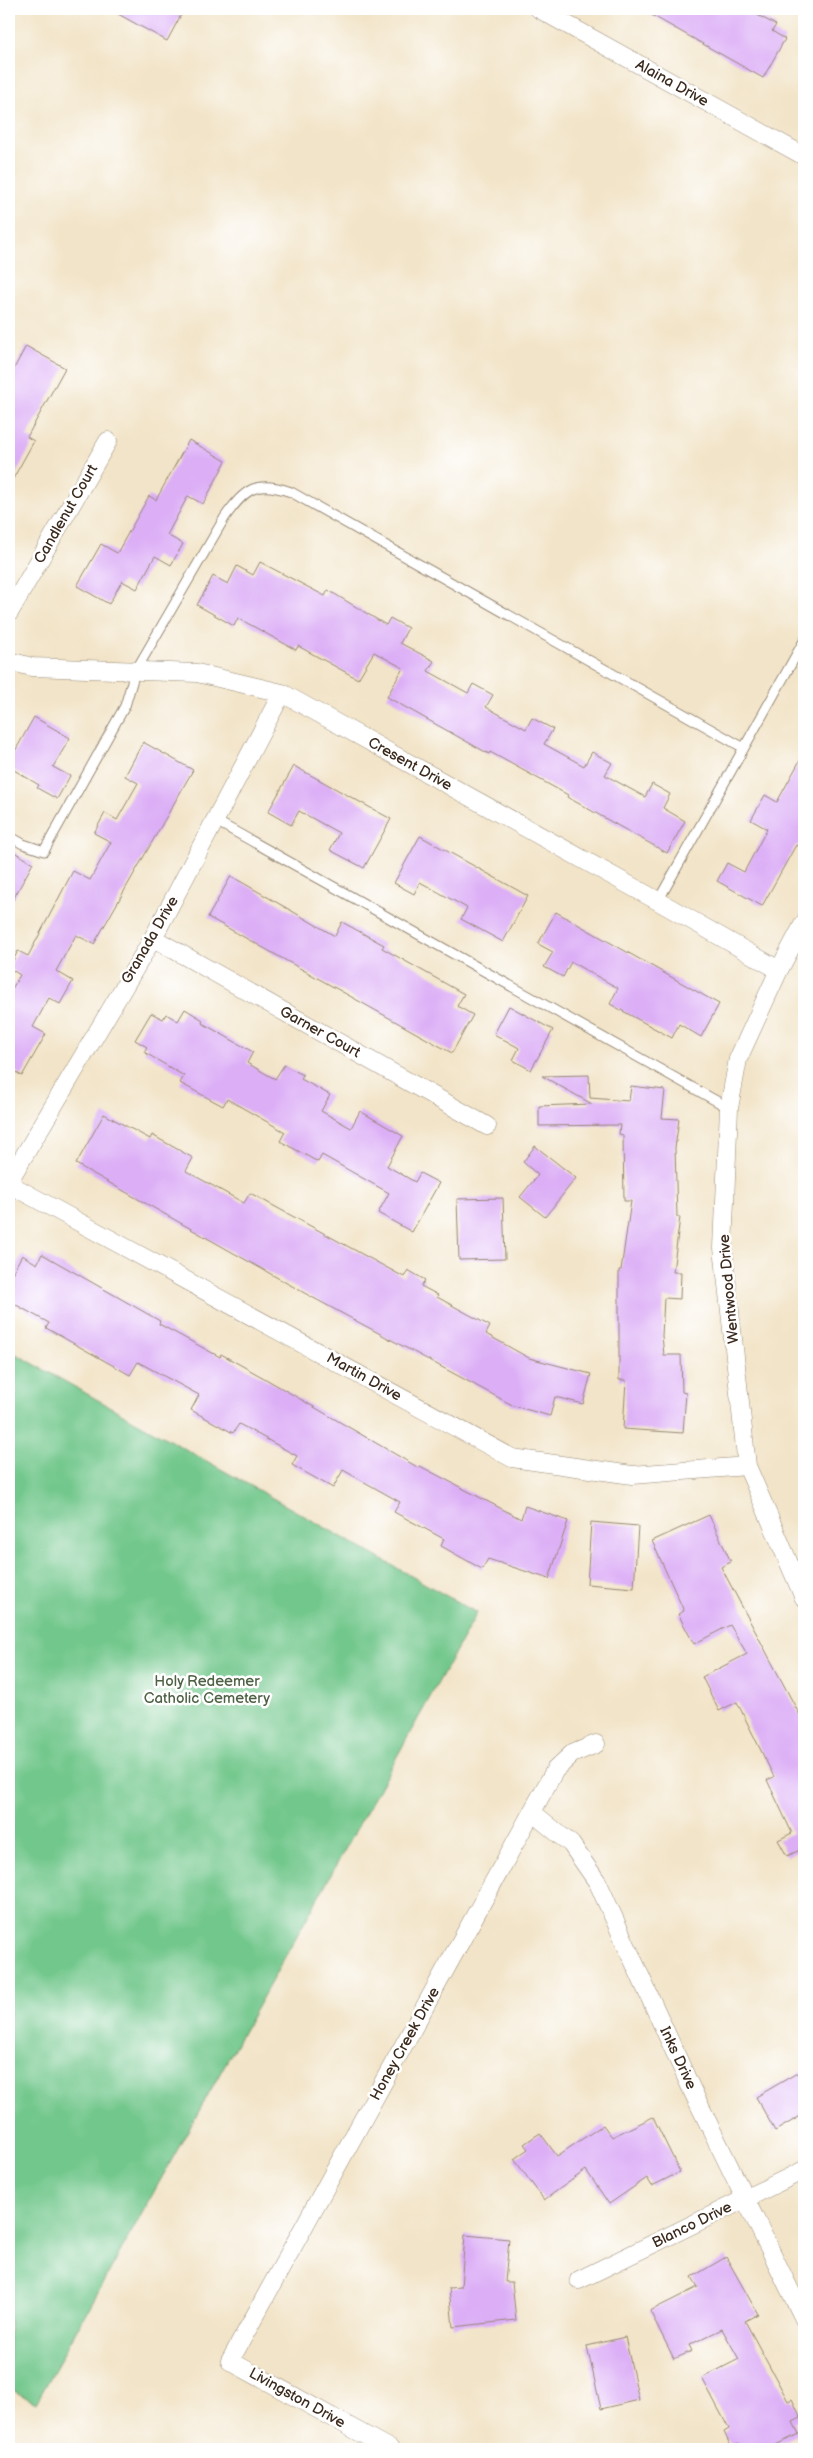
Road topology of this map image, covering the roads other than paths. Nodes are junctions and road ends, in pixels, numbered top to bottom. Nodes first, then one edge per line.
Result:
1 (539, 9) edge
2 (804, 156) edge
3 (108, 441) dead end
4 (9, 613) edge
5 (804, 641) edge
6 (9, 661) edge
7 (135, 672) junction
8 (282, 694) junction
9 (744, 748) junction
10 (216, 821) junction
11 (9, 836) edge
12 (658, 901) junction
13 (804, 923) edge
14 (152, 938) junction
15 (779, 970) junction
16 (729, 1108) junction
17 (488, 1126) dead end
18 (9, 1183) edge
19 (747, 1466) junction
20 (804, 1598) edge
21 (596, 1744) dead end
22 (533, 1813) junction
23 (804, 2170) edge
24 (746, 2198) junction
25 (579, 2280) dead end
26 (804, 2319) edge
27 (230, 2361) joint
28 (390, 2449) edge

1 - 2 street, Alaina Drive
3 - 4 street, Candlenut Court
5 - 9 lane
6 - 7 street, Cresent Drive
7 - 8 street, Cresent Drive
7 - 9 lane
7 - 11 lane
8 - 10 street, Granada Drive
8 - 12 street, Cresent Drive
9 - 12 lane
10 - 14 street, Granada Drive
10 - 16 lane
12 - 15 street, Cresent Drive
13 - 15 street, Wentwood Drive
14 - 17 street, Garner Court
14 - 18 street, Granada Drive
15 - 16 street, Wentwood Drive
16 - 19 street, Wentwood Drive
18 - 19 street, Martin Drive
19 - 20 street, Wentwood Drive
21 - 22 street, Honey Creek Drive
22 - 24 street, Inks Drive
22 - 27 street, Honey Creek Drive
23 - 24 street, Blanco Drive
24 - 25 street, Blanco Drive
24 - 26 street, Inks Drive
27 - 28 street, Livingston Drive

